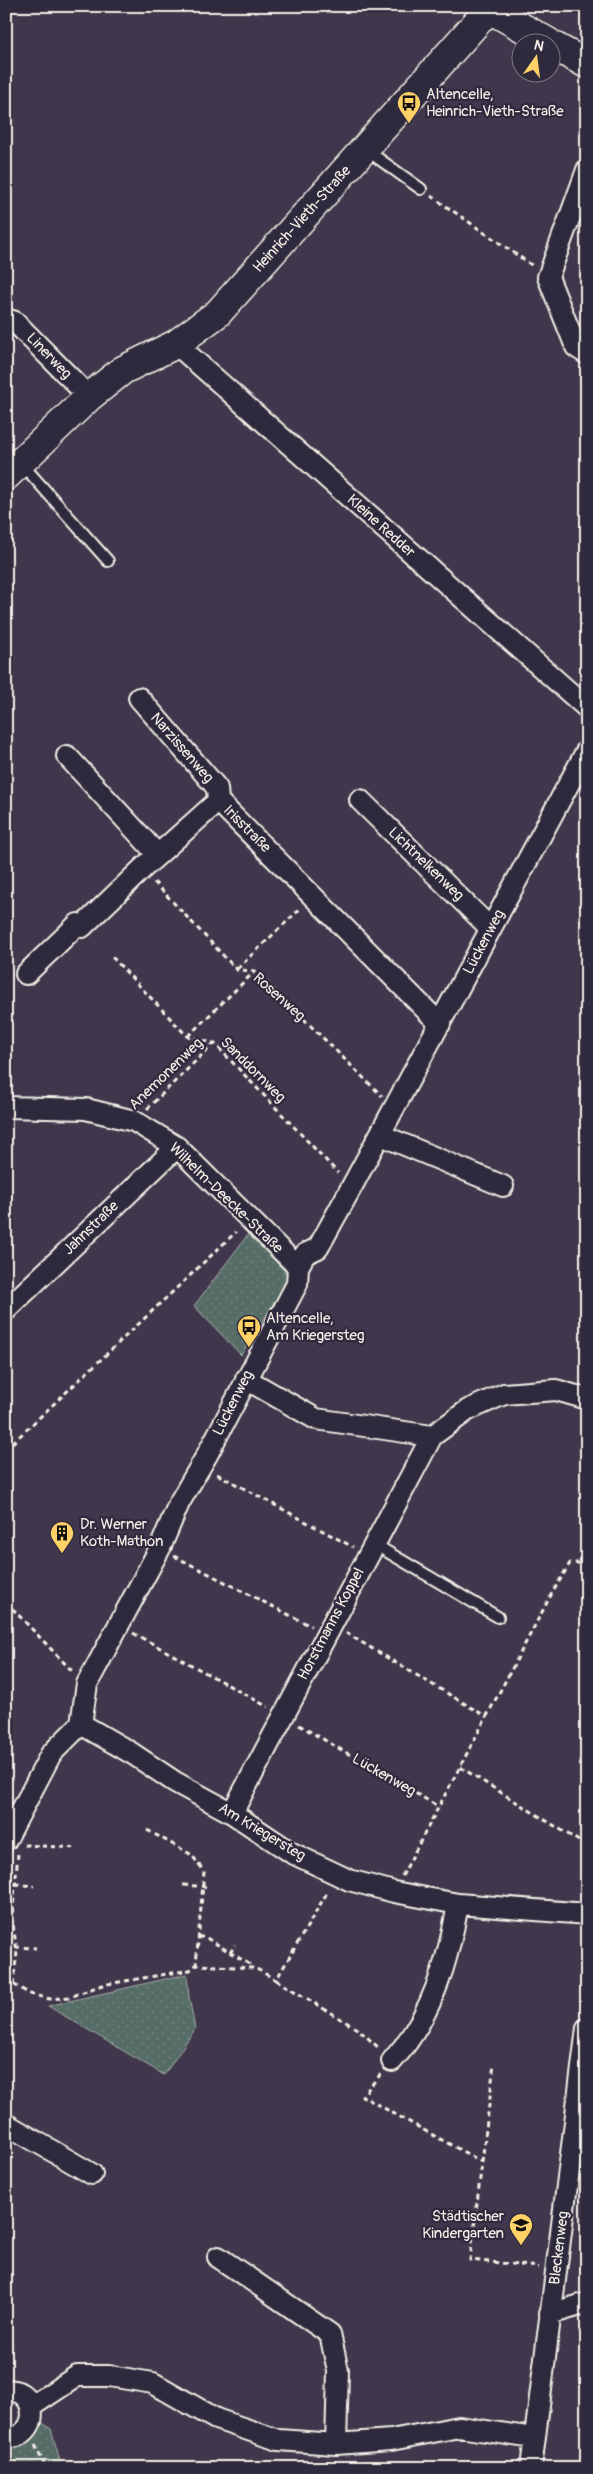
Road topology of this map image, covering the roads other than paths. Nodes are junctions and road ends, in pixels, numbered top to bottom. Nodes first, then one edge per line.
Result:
1 (487, 8) edge
2 (530, 32) edge
3 (560, 49) edge
4 (587, 64) edge
5 (364, 149) junction
6 (587, 170) edge
7 (421, 188) road end
8 (6, 319) edge
9 (176, 344) junction
10 (587, 354) edge
11 (88, 397) junction
12 (13, 470) edge
13 (108, 561) dead end
14 (139, 698) dead end
15 (587, 708) edge
16 (587, 750) edge
17 (68, 756) dead end
18 (360, 800) dead end
19 (218, 801) junction
20 (158, 854) junction
21 (491, 928) junction
22 (26, 974) dead end
23 (440, 1024) junction
24 (6, 1108) edge
25 (381, 1135) junction
26 (177, 1147) junction
27 (503, 1186) dead end
28 (298, 1267) junction
29 (6, 1310) edge
30 (246, 1378) junction
31 (587, 1399) edge
32 (432, 1436) junction
33 (371, 1550) junction
34 (498, 1618) dead end
35 (81, 1724) junction
36 (232, 1813) junction
37 (6, 1840) edge
38 (458, 1904) junction
39 (587, 1914) edge
40 (587, 2028) edge
41 (392, 2061) road end
42 (6, 2124) edge
43 (92, 2174) dead end
44 (218, 2257) dead end
45 (587, 2303) edge
46 (550, 2314) junction
47 (6, 2390) edge
48 (32, 2406) junction
49 (6, 2438) edge
50 (534, 2438) junction
51 (336, 2444) junction
52 (531, 2468) edge

1 - 2 street
1 - 5 street, Heinrich-Vieth-Straße
3 - 4 street
5 - 7 lane
5 - 9 street, Heinrich-Vieth-Straße
6 - 10 street
8 - 11 street, Linerweg
9 - 11 street, Heinrich-Vieth-Straße
9 - 15 street, Kleine Redder
11 - 12 street, Heinrich-Vieth-Straße
12 - 13 lane
14 - 19 street, Narzissenweg
16 - 21 street, Lückenweg
17 - 20 street
18 - 21 street, Lichtnelkenweg
19 - 20 street, Irisstraße
19 - 23 street, Irisstraße
20 - 22 street, Irisstraße
21 - 23 street, Lückenweg
23 - 25 street, Lückenweg
24 - 26 street, Wilhelm-Deecke-Straße
25 - 27 street
25 - 28 street, Lückenweg
26 - 28 street, Wilhelm-Deecke-Straße
26 - 29 street, Jahnstraße
28 - 30 street, Lückenweg
30 - 32 street
30 - 35 street, Lückenweg
31 - 32 street, Horstmanns Koppel
32 - 33 street, Horstmanns Koppel
33 - 34 lane
33 - 36 street, Horstmanns Koppel
35 - 36 street, Am Kriegersteg
35 - 37 street
36 - 38 street, Am Kriegersteg
38 - 39 street, Am Kriegersteg
38 - 41 street
40 - 46 street, Bleckenweg
42 - 43 street
44 - 51 street
45 - 46 street
46 - 50 street, Bleckenweg
47 - 48 street
48 - 49 street
48 - 51 street
50 - 51 street
50 - 52 street, Bleckenweg

